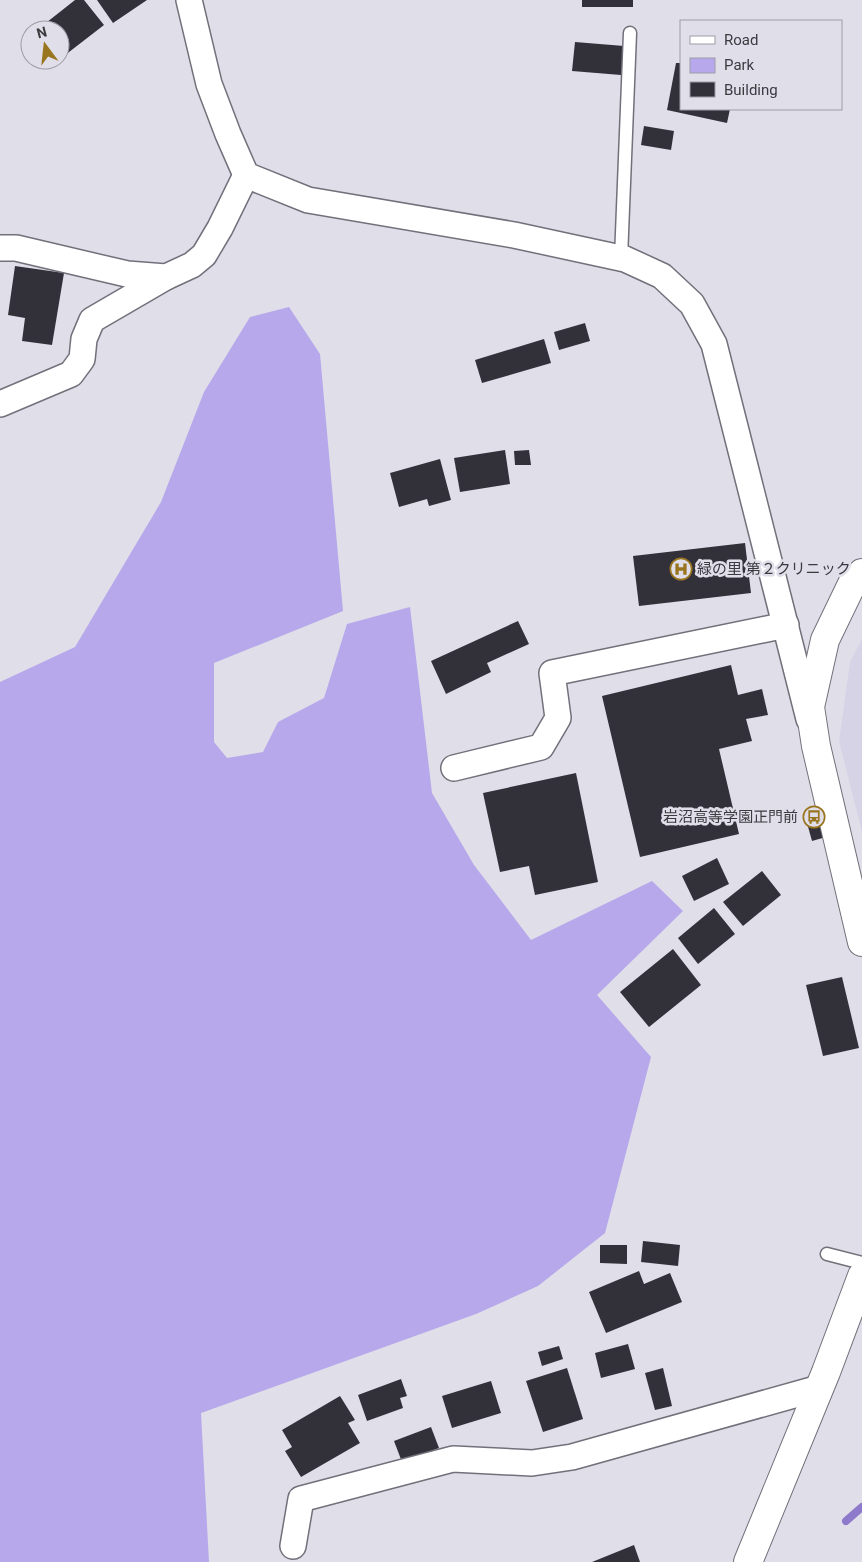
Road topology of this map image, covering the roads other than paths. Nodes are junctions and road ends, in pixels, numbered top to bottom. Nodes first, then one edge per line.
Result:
1 (189, 0) edge
2 (630, 33) dead end
3 (246, 175) junction
4 (0, 248) edge
5 (621, 258) junction
6 (166, 277) junction
7 (0, 404) edge
8 (862, 573) edge
9 (786, 625) junction
10 (816, 746) junction
11 (454, 768) dead end
12 (861, 932) edge
13 (827, 1254) dead end
14 (862, 1263) edge
15 (862, 1276) edge
16 (819, 1388) junction
17 (293, 1546) dead end
18 (748, 1562) edge

1 - 3 street
2 - 5 lane
3 - 5 street
3 - 6 street
4 - 6 street
5 - 9 street
6 - 7 street
8 - 10 street
9 - 10 street
9 - 11 street
10 - 12 street
13 - 14 lane
15 - 16 street
16 - 17 street
16 - 18 street

